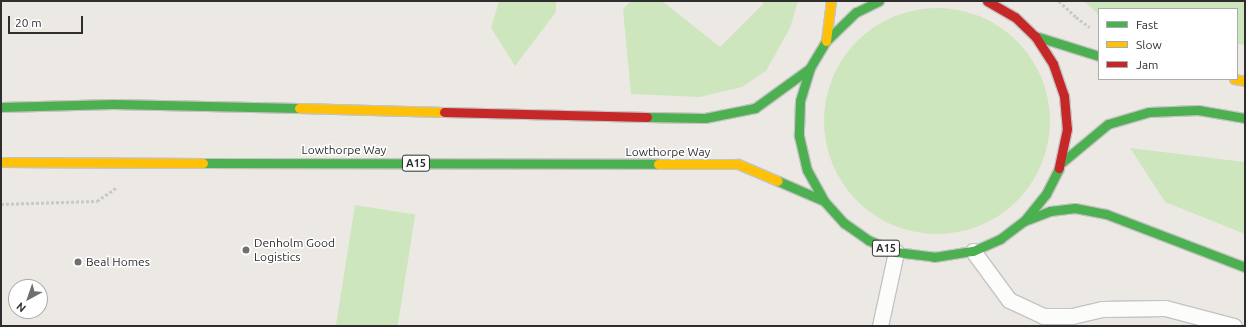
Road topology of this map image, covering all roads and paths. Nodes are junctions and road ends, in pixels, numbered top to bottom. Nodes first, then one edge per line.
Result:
1 (831, 1) edge
2 (879, 1) edge
3 (987, 1) edge
4 (1059, 1) edge
5 (1093, 29) dead end
6 (1035, 36) junction
7 (826, 41) junction
8 (1098, 56) edge
9 (810, 68) junction
10 (1, 107) edge
11 (1245, 118) edge
12 (1, 162) edge
13 (1061, 162) junction
14 (122, 184) dead end
15 (824, 201) junction
16 (1, 204) edge
17 (1024, 221) junction
18 (973, 251) junction
19 (896, 252) junction
20 (1245, 267) edge
21 (880, 326) edge
22 (1234, 326) edge

1 - 7 main road
2 - 7 main road, A15
3 - 6 main road, A15
4 - 5 path
6 - 8 main road, A15
6 - 13 main road, A15
7 - 9 main road, A15
9 - 10 main road, A15
9 - 15 main road, A15
11 - 13 main road, A15
12 - 15 main road, Lowthorpe Way / A15
13 - 17 main road, A15
14 - 16 path
15 - 19 main road, A15
17 - 18 main road, A15
17 - 20 main road
18 - 19 main road, A15
18 - 22 lane
19 - 21 lane

